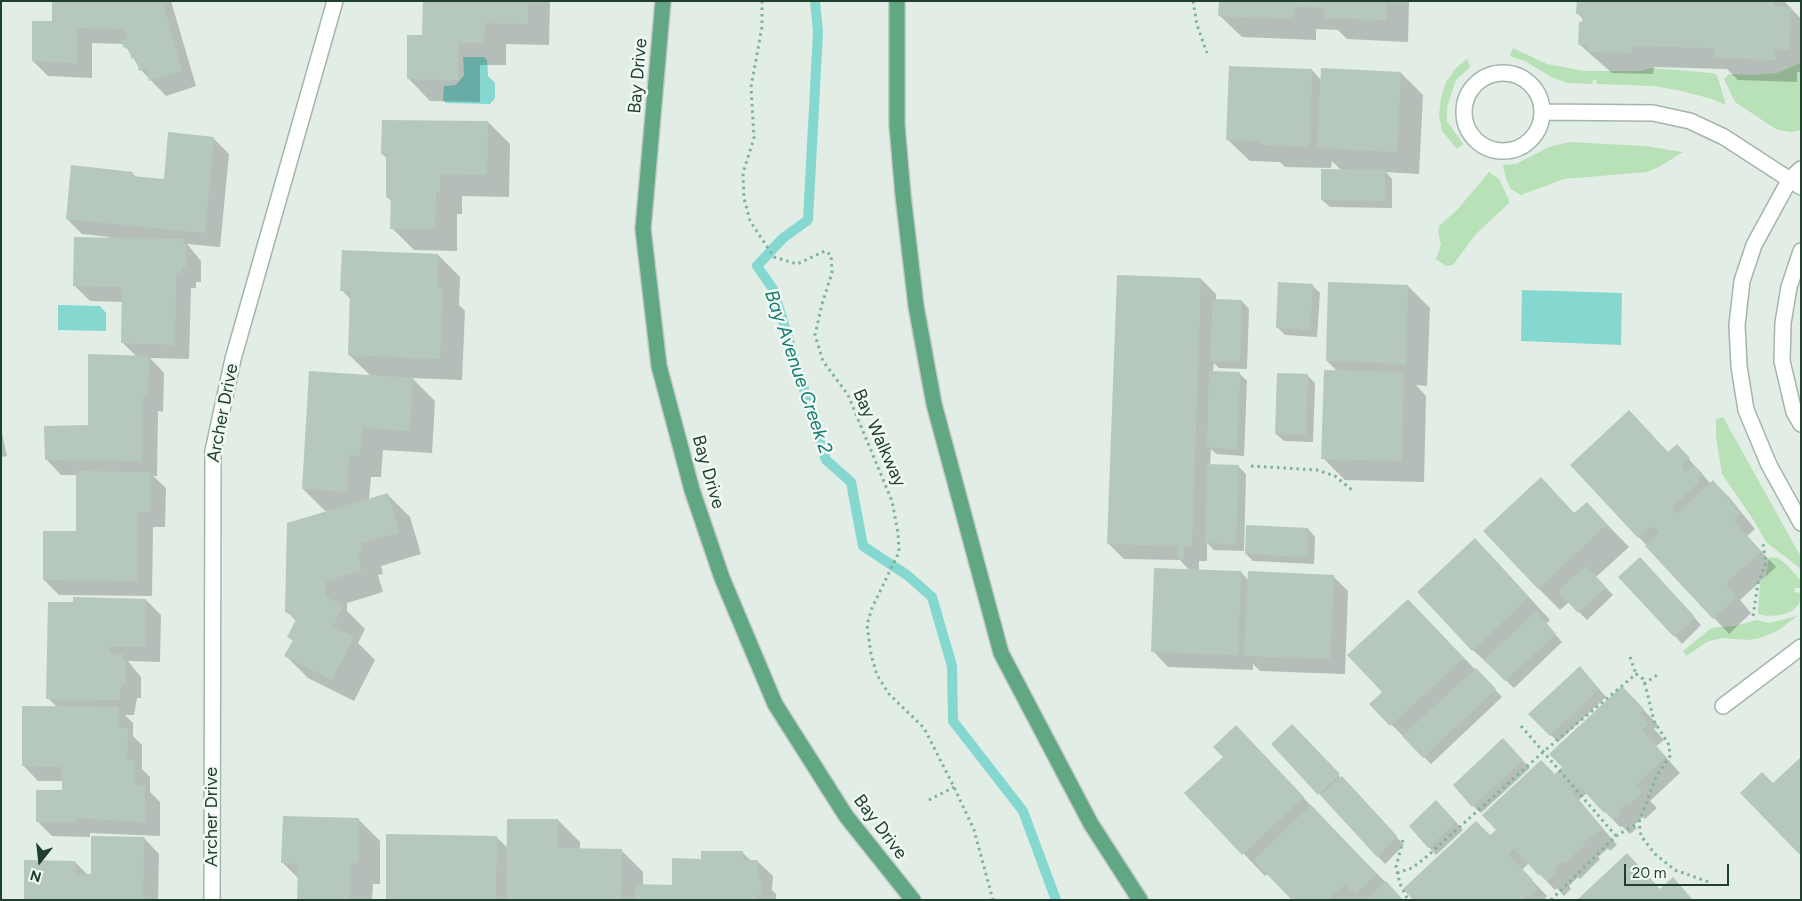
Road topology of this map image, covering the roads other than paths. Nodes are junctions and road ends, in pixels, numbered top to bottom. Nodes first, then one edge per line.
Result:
1 (335, 1) edge
2 (663, 1) edge
3 (897, 1) edge
4 (1542, 112) junction
5 (1801, 169) edge
6 (1795, 183) edge
7 (1801, 251) edge
8 (1801, 424) edge
9 (1801, 523) edge
10 (1801, 647) edge
11 (1723, 706) dead end
12 (212, 900) edge
13 (913, 900) edge
14 (1140, 900) edge

1 - 12 street, Archer Drive
2 - 13 main road, Bay Drive
3 - 14 main road
4 - 4 street
4 - 6 street
5 - 6 street
6 - 9 street
7 - 8 street
10 - 11 street

